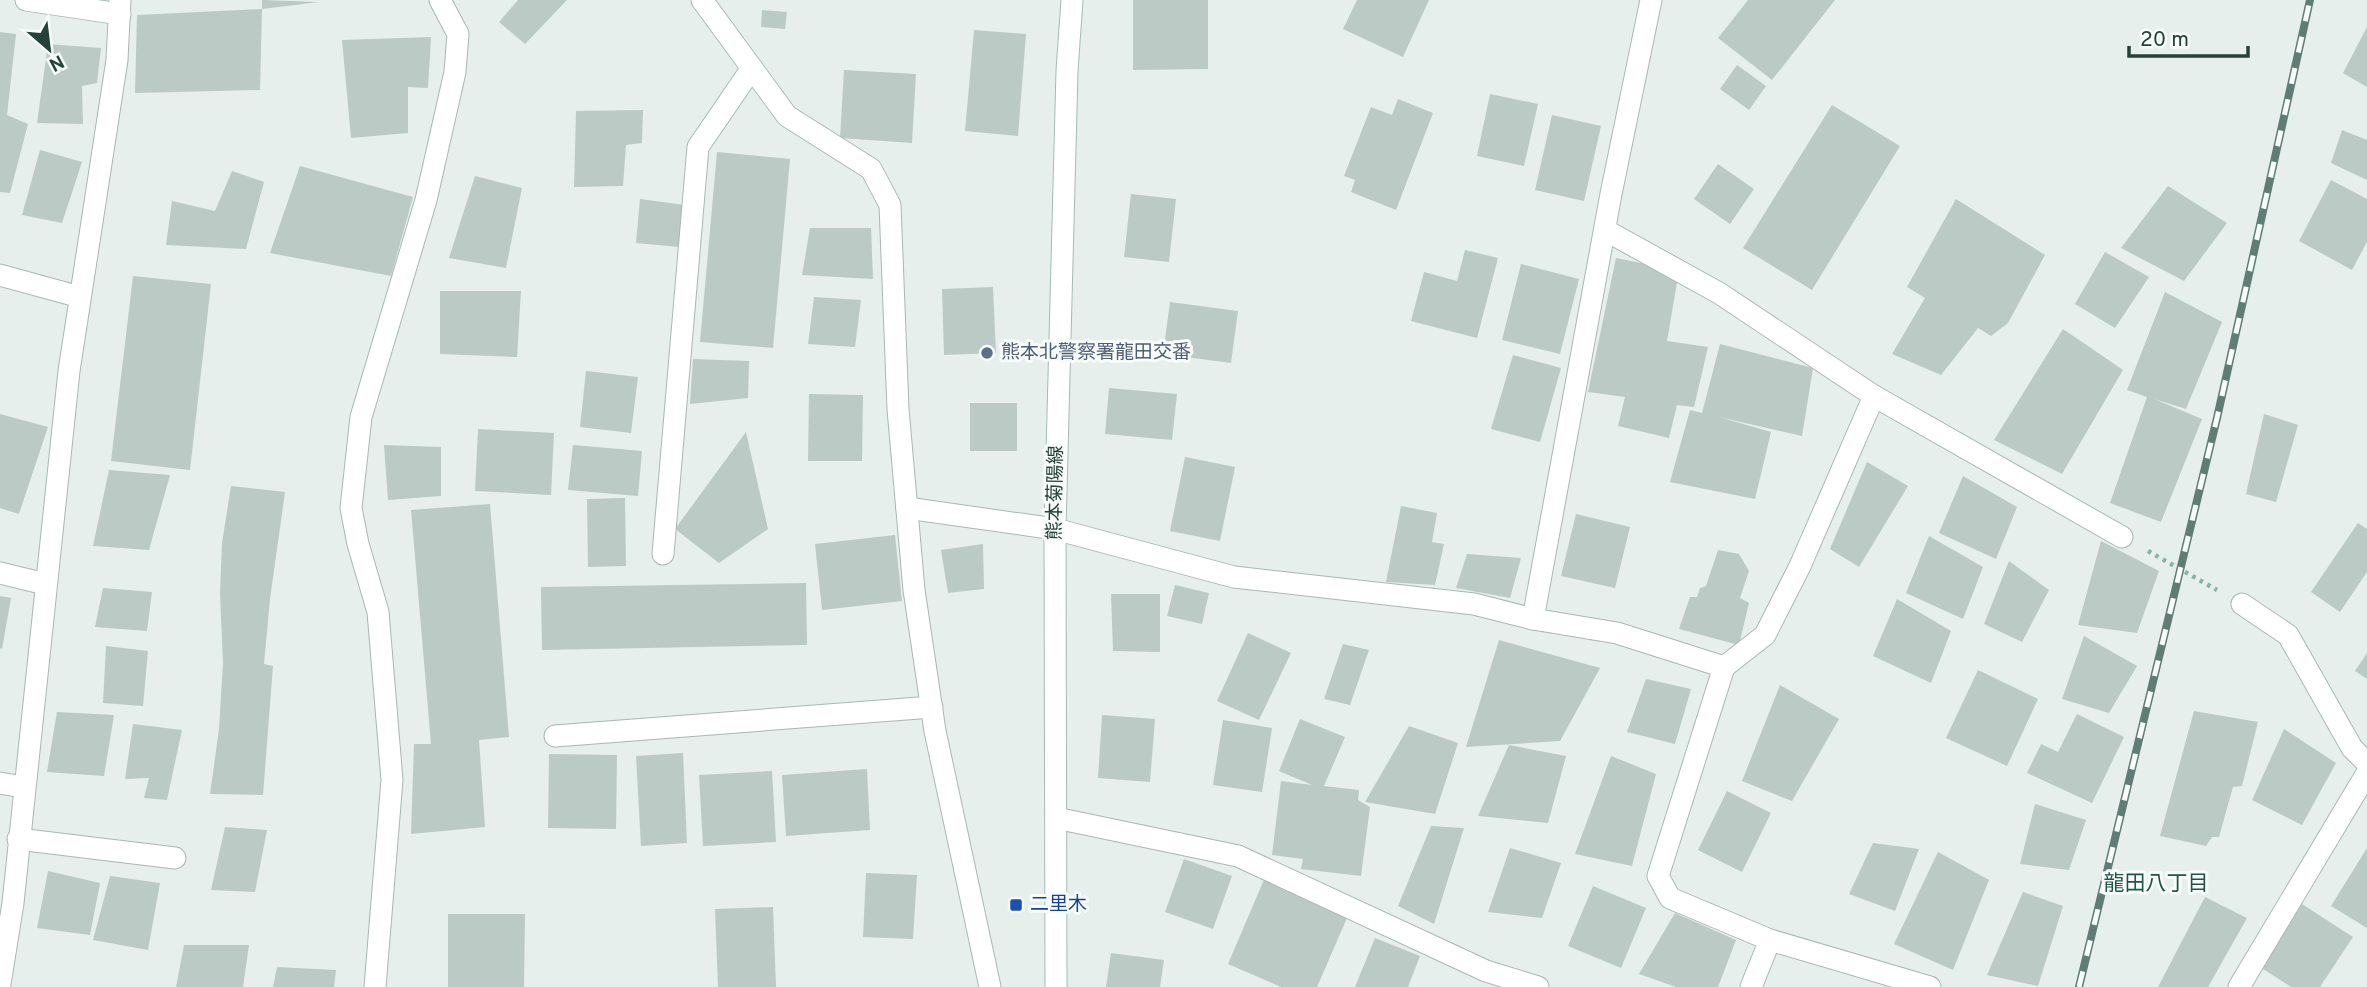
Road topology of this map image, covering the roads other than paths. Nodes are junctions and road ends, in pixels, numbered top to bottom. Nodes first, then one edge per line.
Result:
1 (26, 0) edge
2 (440, 0) edge
3 (702, 0) edge
4 (1072, 0) edge
5 (1651, 0) edge
6 (120, 7) edge
7 (752, 68) junction
8 (1605, 230) junction
9 (0, 275) edge
10 (80, 297) junction
11 (1874, 396) junction
12 (907, 508) junction
13 (1055, 529) junction
14 (2122, 537) road end
15 (663, 554) dead end
16 (0, 573) edge
17 (45, 584) junction
18 (2242, 604) road end
19 (1533, 619) junction
20 (1724, 667) junction
21 (932, 707) junction
22 (555, 736) dead end
23 (2367, 764) edge
24 (2367, 773) edge
25 (0, 783) edge
26 (23, 788) junction
27 (1056, 818) junction
28 (18, 839) junction
29 (175, 858) dead end
30 (1770, 940) junction
31 (0, 984) edge
32 (375, 987) edge
33 (990, 987) edge
34 (1056, 987) edge
35 (1538, 987) edge
36 (1751, 987) edge
37 (1930, 987) edge
38 (2239, 987) edge

1 - 6 street
2 - 32 street
3 - 7 street
4 - 13 street, 熊本菊陽線
5 - 8 street
6 - 10 street
7 - 12 street
7 - 15 street
8 - 11 street
8 - 19 street
9 - 10 street
10 - 17 street
11 - 14 street
11 - 20 street
12 - 13 street
12 - 21 street
13 - 19 street
13 - 27 street, 熊本菊陽線
16 - 17 street
17 - 26 street
18 - 23 street
19 - 20 street
20 - 30 street
21 - 22 street
21 - 33 street
24 - 38 street
25 - 26 street
26 - 28 street
27 - 34 street, 熊本菊陽線
27 - 35 street
28 - 29 street
28 - 31 street
30 - 36 street
30 - 37 street

